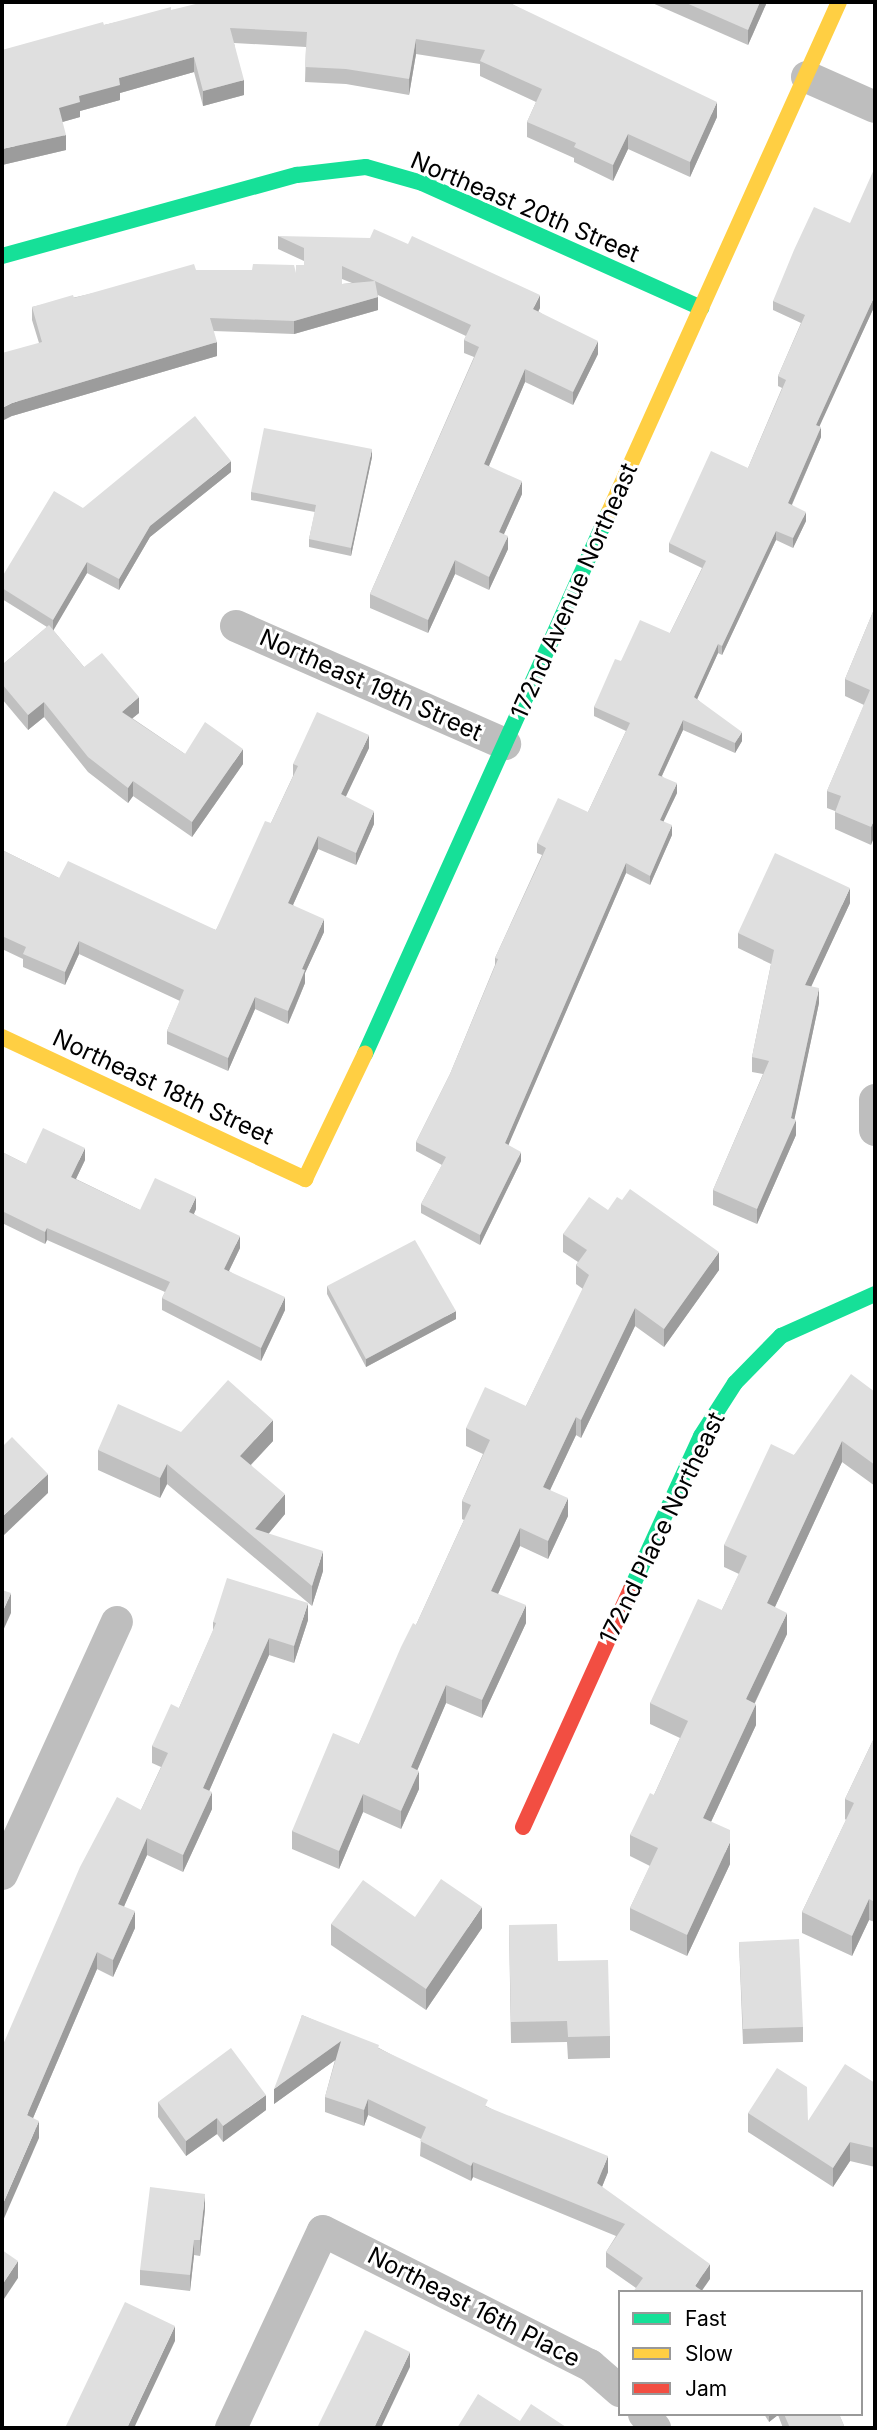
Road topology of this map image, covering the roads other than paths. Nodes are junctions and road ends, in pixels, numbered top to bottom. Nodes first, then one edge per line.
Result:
1 (839, 2) edge
2 (807, 77) junction
3 (875, 107) edge
4 (2, 256) edge
5 (701, 309) junction
6 (236, 626) dead end
7 (505, 744) junction
8 (2, 1037) edge
9 (875, 1101) edge
10 (875, 1130) edge
11 (305, 1179) joint
12 (875, 1294) edge
13 (117, 1622) dead end
14 (523, 1827) dead end
15 (2, 1874) edge
16 (618, 2389) edge
17 (231, 2428) edge

1 - 2 street, 172nd Avenue Northeast
2 - 3 street
2 - 5 street, 172nd Avenue Northeast
4 - 5 street, Northeast 20th Street
5 - 7 street, 172nd Avenue Northeast
6 - 7 street, Northeast 19th Street
7 - 11 street, 172nd Avenue Northeast
8 - 11 street, Northeast 18th Street
9 - 10 street
12 - 14 street, 172nd Place Northeast
13 - 15 street
16 - 17 street, Northeast 16th Place

